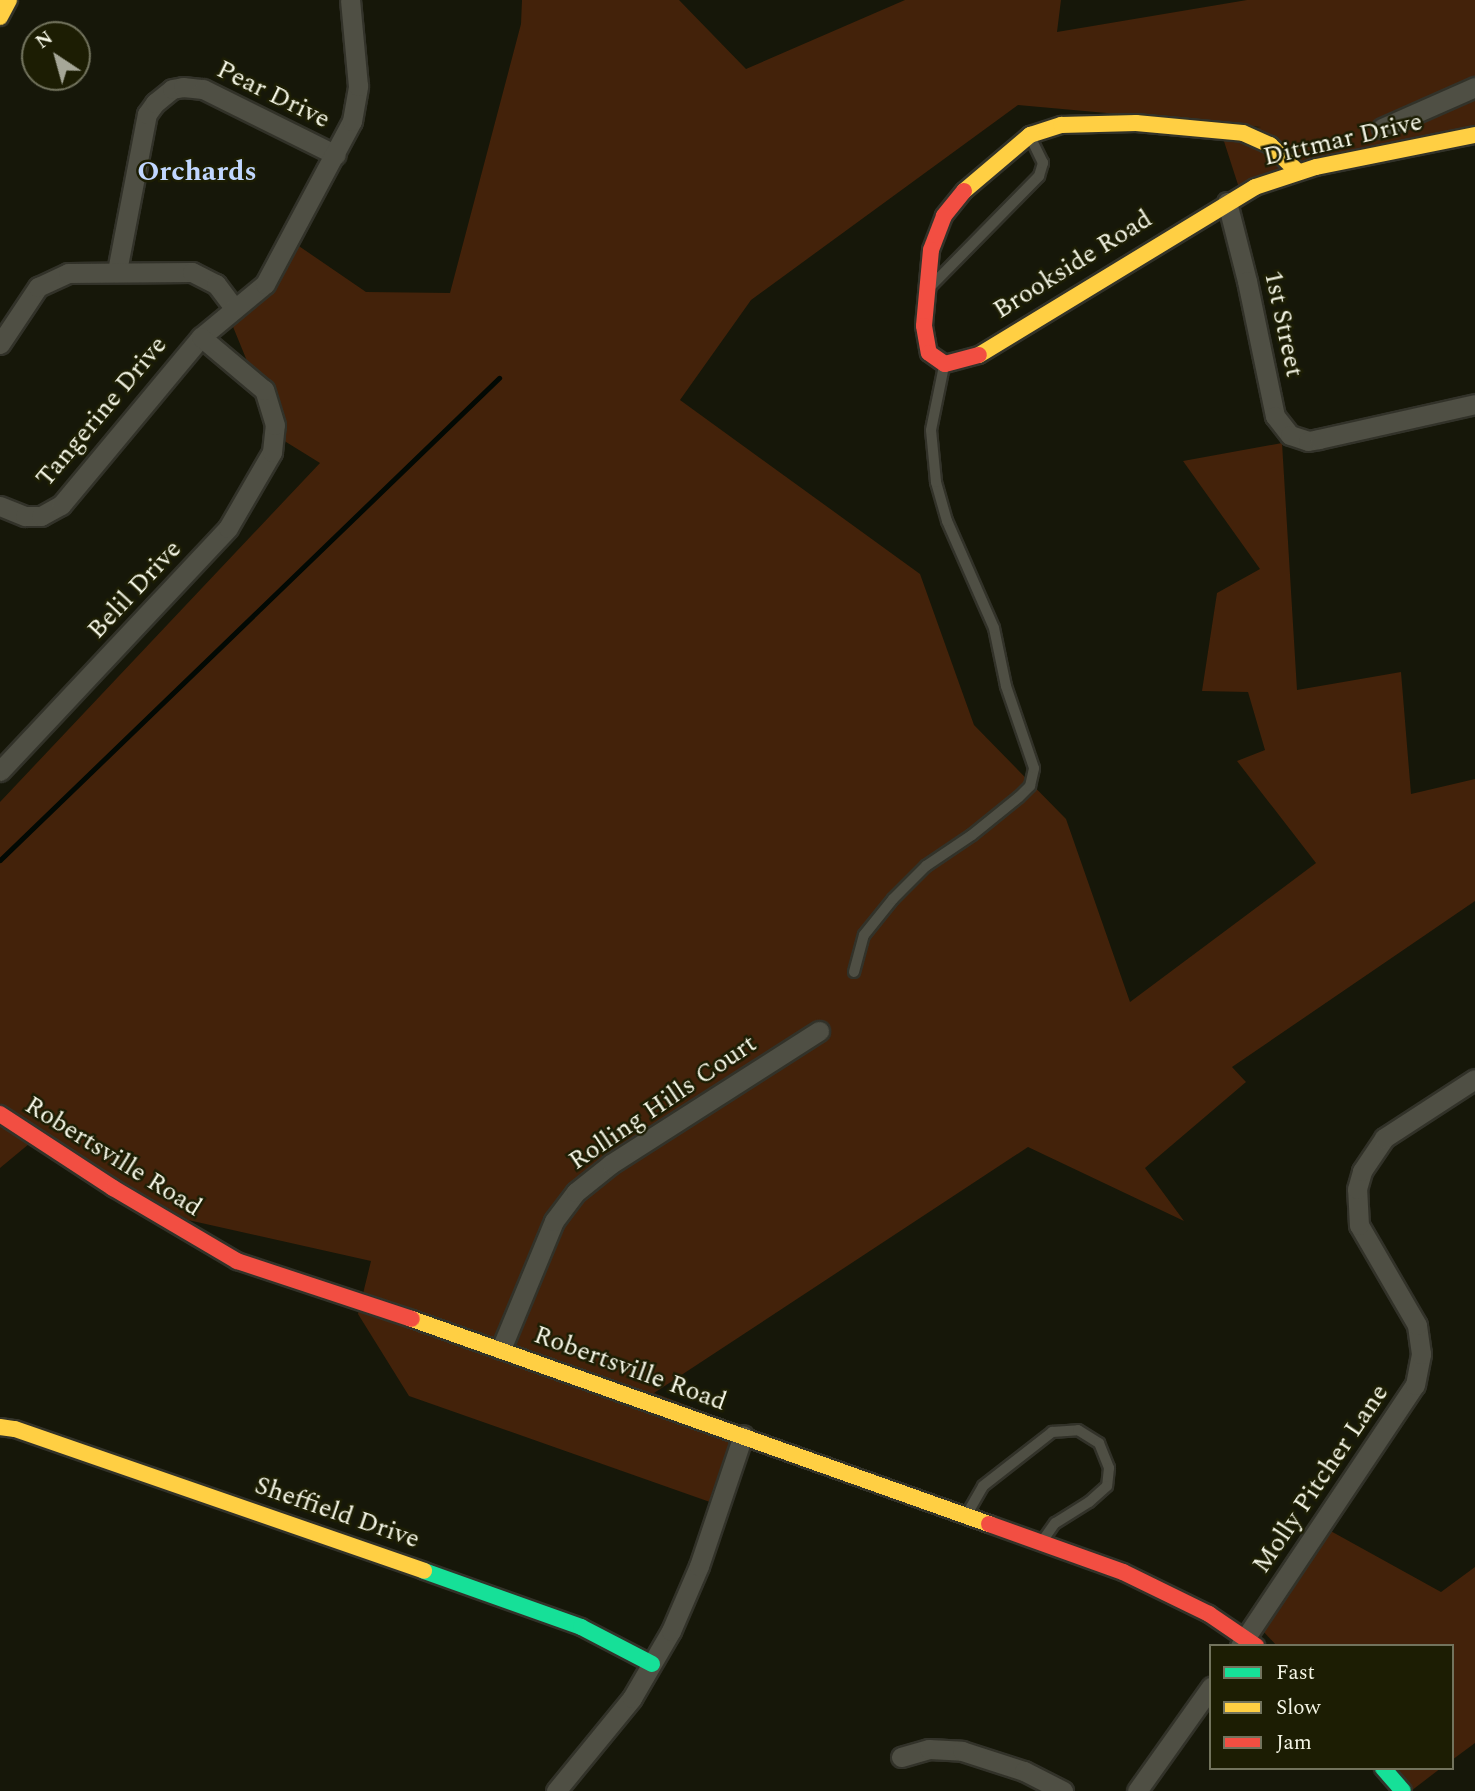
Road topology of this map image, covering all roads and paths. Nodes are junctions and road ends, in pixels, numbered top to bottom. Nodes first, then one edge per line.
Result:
1 (9, 0) edge
2 (350, 0) edge
3 (0, 17) edge
4 (1475, 87) edge
5 (1382, 128) dead end
6 (1030, 135) junction
7 (1475, 135) edge
8 (336, 155) junction
9 (1298, 172) junction
10 (1227, 202) junction
11 (117, 271) junction
12 (926, 291) junction
13 (230, 313) junction
14 (201, 337) junction
15 (0, 344) edge
16 (945, 364) junction
17 (1475, 404) edge
18 (0, 506) edge
19 (0, 771) edge
20 (854, 972) dead end
21 (819, 1031) dead end
22 (1475, 1079) edge
23 (0, 1114) edge
24 (501, 1349) junction
25 (0, 1427) edge
26 (743, 1435) junction
27 (966, 1516) junction
28 (1041, 1543) junction
29 (1247, 1643) edge
30 (652, 1664) junction
31 (1209, 1690) edge
32 (901, 1757) dead end
33 (1385, 1770) edge
34 (556, 1791) edge
35 (1063, 1791) edge
36 (1137, 1791) edge
37 (1403, 1791) edge

1 - 3 street
2 - 8 street
4 - 5 street
6 - 9 street
6 - 12 street
6 - 12 lane
7 - 9 street, Dittmar Drive
8 - 11 street, Pear Drive
8 - 13 street
9 - 10 street, Dittmar Drive
10 - 16 street, Brookside Road
10 - 17 street, 1st Street
11 - 13 street
11 - 15 street
12 - 16 street
13 - 14 street, Tangerine Drive
14 - 18 street, Tangerine Drive
14 - 19 street, Belil Drive
16 - 20 lane
21 - 24 street, Rolling Hills Court
22 - 29 street, Molly Pitcher Lane
23 - 24 street, Robertsville Road
24 - 26 street, Robertsville Road
25 - 30 street, Sheffield Drive
26 - 27 street, Robertsville Road
26 - 30 street
27 - 28 street, Robertsville Road
27 - 28 lane
28 - 29 street, Robertsville Road
30 - 34 street
31 - 36 street
32 - 35 street
33 - 37 street

